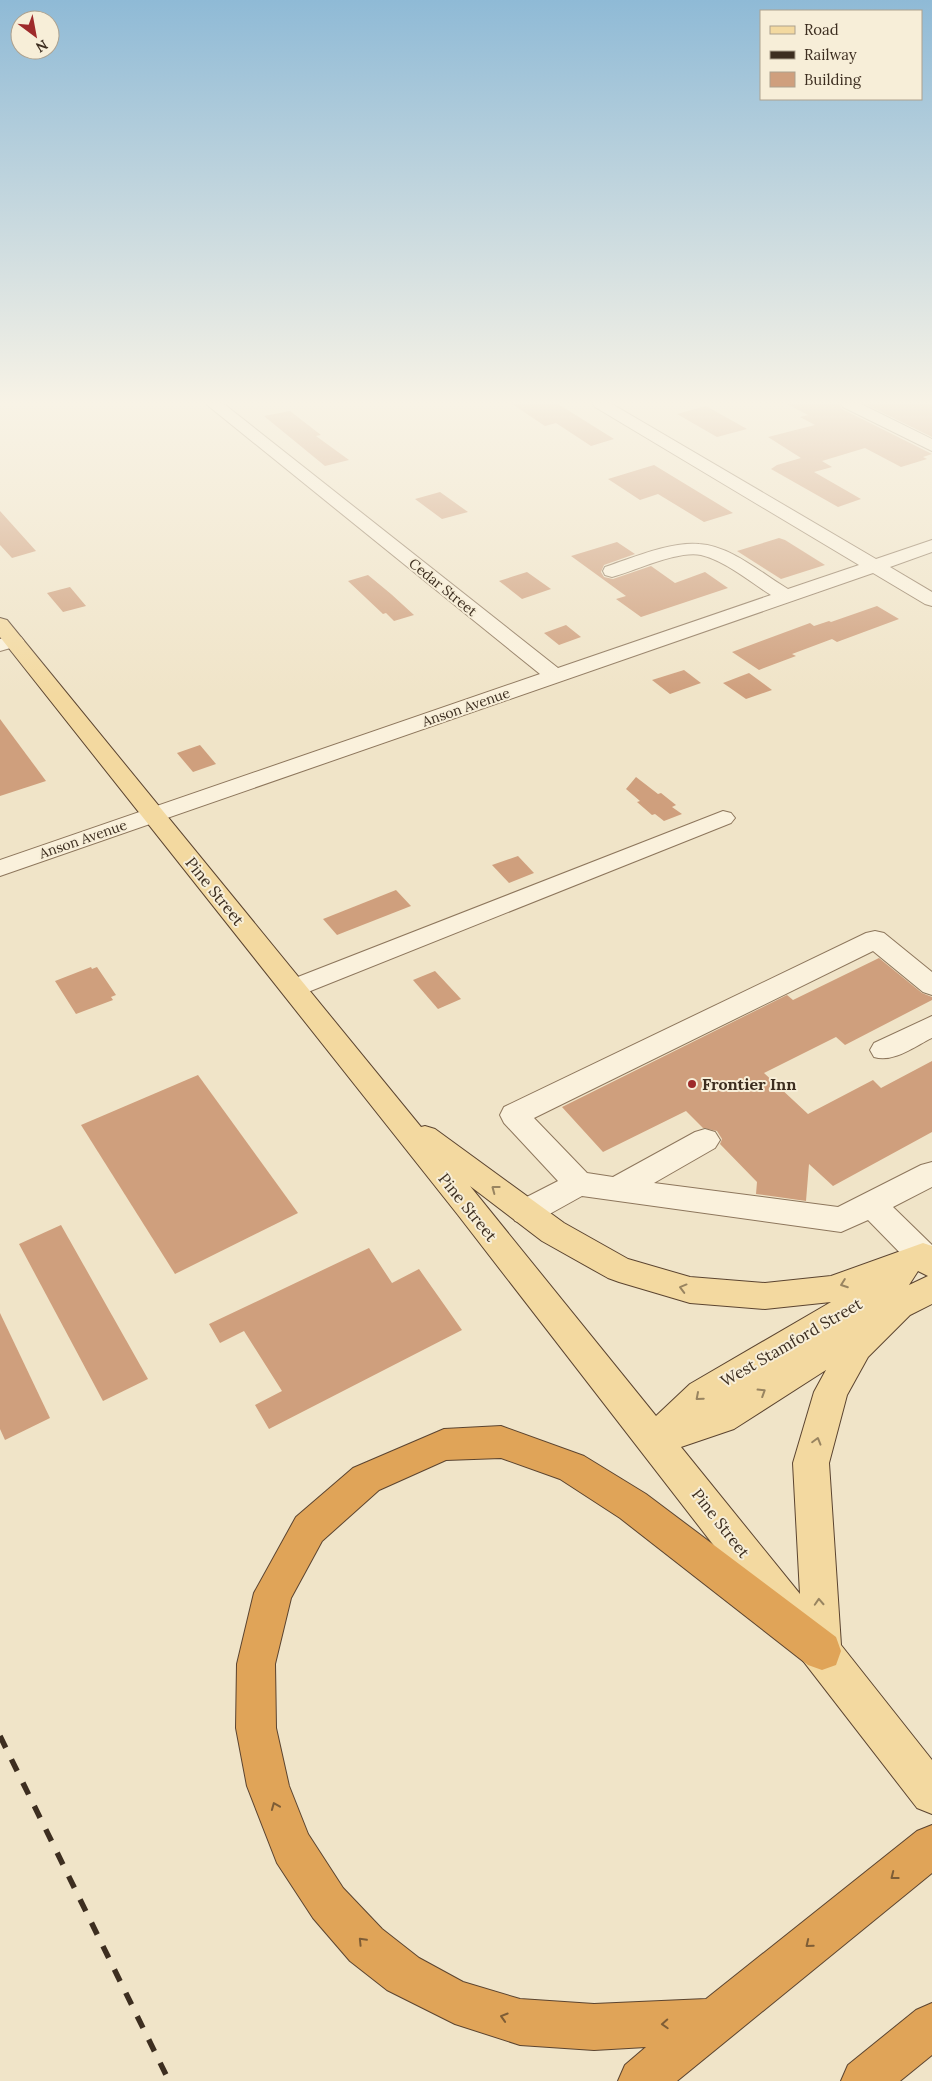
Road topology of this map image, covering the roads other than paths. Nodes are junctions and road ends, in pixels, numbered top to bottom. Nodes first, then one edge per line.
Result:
1 (335, 501) edge
2 (767, 501) edge
3 (932, 546) edge
4 (875, 565) junction
5 (612, 571) dead end
6 (785, 596) junction
7 (932, 600) edge
8 (0, 624) edge
9 (7, 643) edge
10 (554, 676) junction
11 (153, 814) junction
12 (723, 818) dead end
13 (0, 868) edge
14 (932, 986) edge
15 (294, 988) junction
16 (932, 1026) edge
17 (884, 1050) dead end
18 (392, 1112) junction
19 (705, 1140) dead end
20 (932, 1173) edge
21 (578, 1184) junction
22 (619, 1188) junction
23 (872, 1205) junction
24 (526, 1212) junction
25 (929, 1257) edge
26 (932, 1288) edge
27 (899, 1306) junction
28 (655, 1440) junction
29 (822, 1651) junction
30 (932, 1793) edge
31 (932, 1846) edge
32 (714, 2021) junction
33 (932, 2026) edge
34 (641, 2081) edge
35 (864, 2081) edge
36 (897, 2081) edge

1 - 10 street, Cedar Street
2 - 4 street
3 - 4 street, Anson Avenue
4 - 6 street, Anson Avenue
4 - 7 street
5 - 6 street
6 - 10 street, Anson Avenue
8 - 9 main road, Pine Street
9 - 11 main road, Pine Street
10 - 11 street, Anson Avenue
11 - 13 street, Anson Avenue
11 - 15 main road, Pine Street
12 - 15 street
14 - 21 street
15 - 18 main road, Pine Street
16 - 17 street
24 -> 18 main road
18 - 28 main road, Pine Street
19 - 22 street
20 - 23 street
21 - 22 street
21 - 24 street
22 - 23 street
23 - 25 street
25 -> 24 main road
25 -> 28 main road, West Stamford Street
26 - 27 main road
28 -> 27 main road
29 -> 27 main road
28 - 29 main road, Pine Street
29 - 30 main road, Pine Street
32 -> 29 highway
31 -> 32 highway
32 - 34 highway
33 - 35 highway
33 - 36 highway

